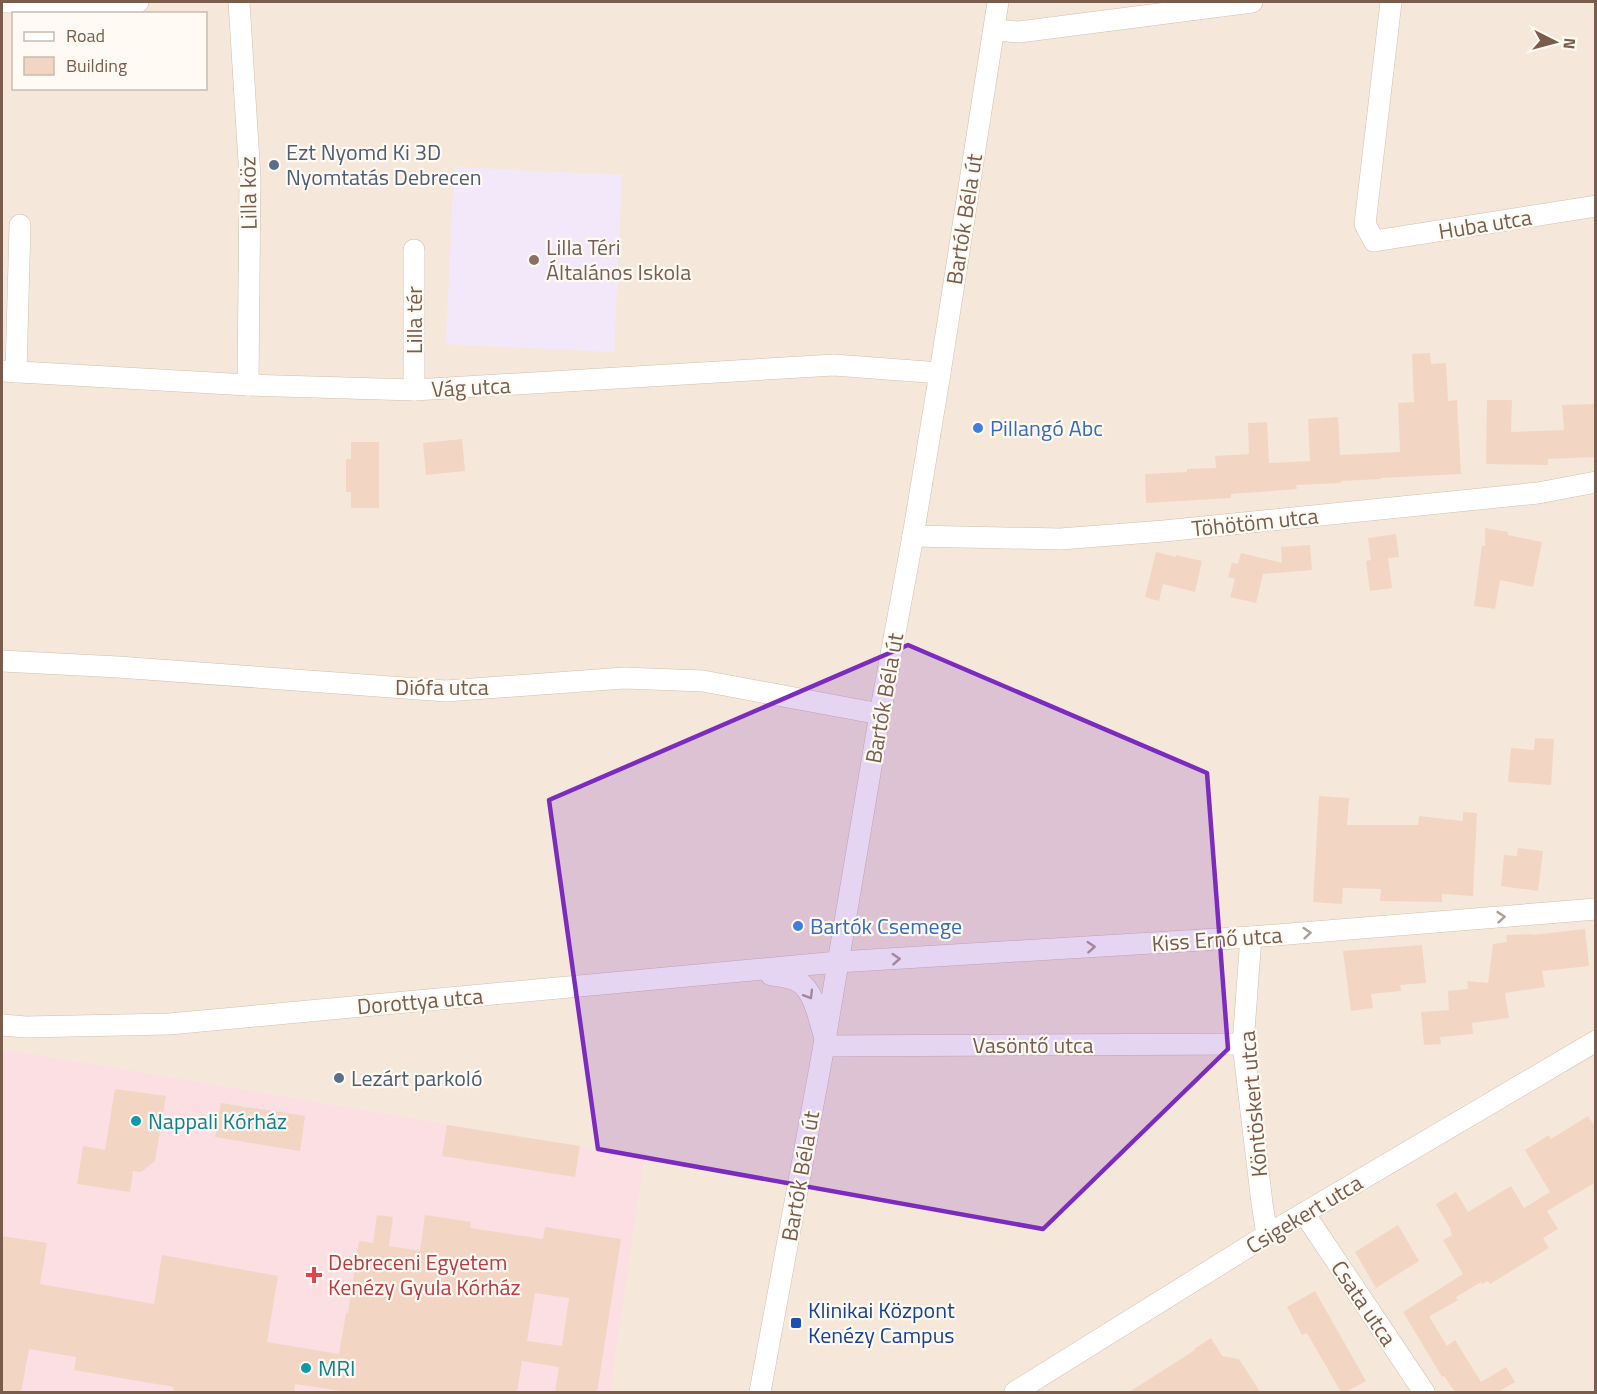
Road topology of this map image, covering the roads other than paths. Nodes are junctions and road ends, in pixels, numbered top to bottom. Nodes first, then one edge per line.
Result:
1 (2, 2) edge
2 (138, 2) edge
3 (238, 2) edge
4 (998, 2) edge
5 (1252, 2) edge
6 (1391, 2) edge
7 (994, 30) junction
8 (1596, 206) edge
9 (20, 225) dead end
10 (414, 250) dead end
11 (9, 371) edge
12 (940, 373) junction
13 (248, 385) junction
14 (414, 390) junction
15 (1596, 482) edge
16 (913, 536) junction
17 (2, 661) edge
18 (880, 714) junction
19 (1596, 909) edge
20 (1251, 937) junction
21 (838, 962) junction
22 (737, 972) junction
23 (2, 1025) edge
24 (1596, 1041) edge
25 (825, 1043) junction
26 (1243, 1044) junction
27 (1304, 1213) junction
28 (1268, 1235) junction
29 (760, 1392) edge
30 (1015, 1392) edge
31 (1424, 1392) edge

1 - 2 street
3 - 13 street, Lilla köz
4 - 7 street, Bartók Béla út
5 - 7 street
6 - 8 street, Huba utca
7 - 12 street, Bartók Béla út
9 - 11 street
10 - 14 street, Lilla tér
11 - 13 street, Vág utca
12 - 14 street, Vág utca
12 - 16 street, Bartók Béla út
13 - 14 street, Vág utca
15 - 16 street, Töhötöm utca
16 - 18 street, Bartók Béla út
17 - 18 street, Diófa utca
18 - 21 street, Bartók Béla út
20 -> 19 street, Kiss Ernő utca
21 -> 20 street, Kiss Ernő utca
20 - 26 street, Köntöskert utca
21 - 22 street, Dorottya utca
21 - 25 street, Bartók Béla út
22 - 23 street, Dorottya utca
22 -> 25 street
24 - 27 street, Csigekert utca
25 - 26 street, Vasöntő utca
25 - 29 street, Bartók Béla út
26 - 28 street, Köntöskert utca
27 - 28 street, Csigekert utca
27 - 31 street, Csata utca
28 - 30 street, Csigekert utca

